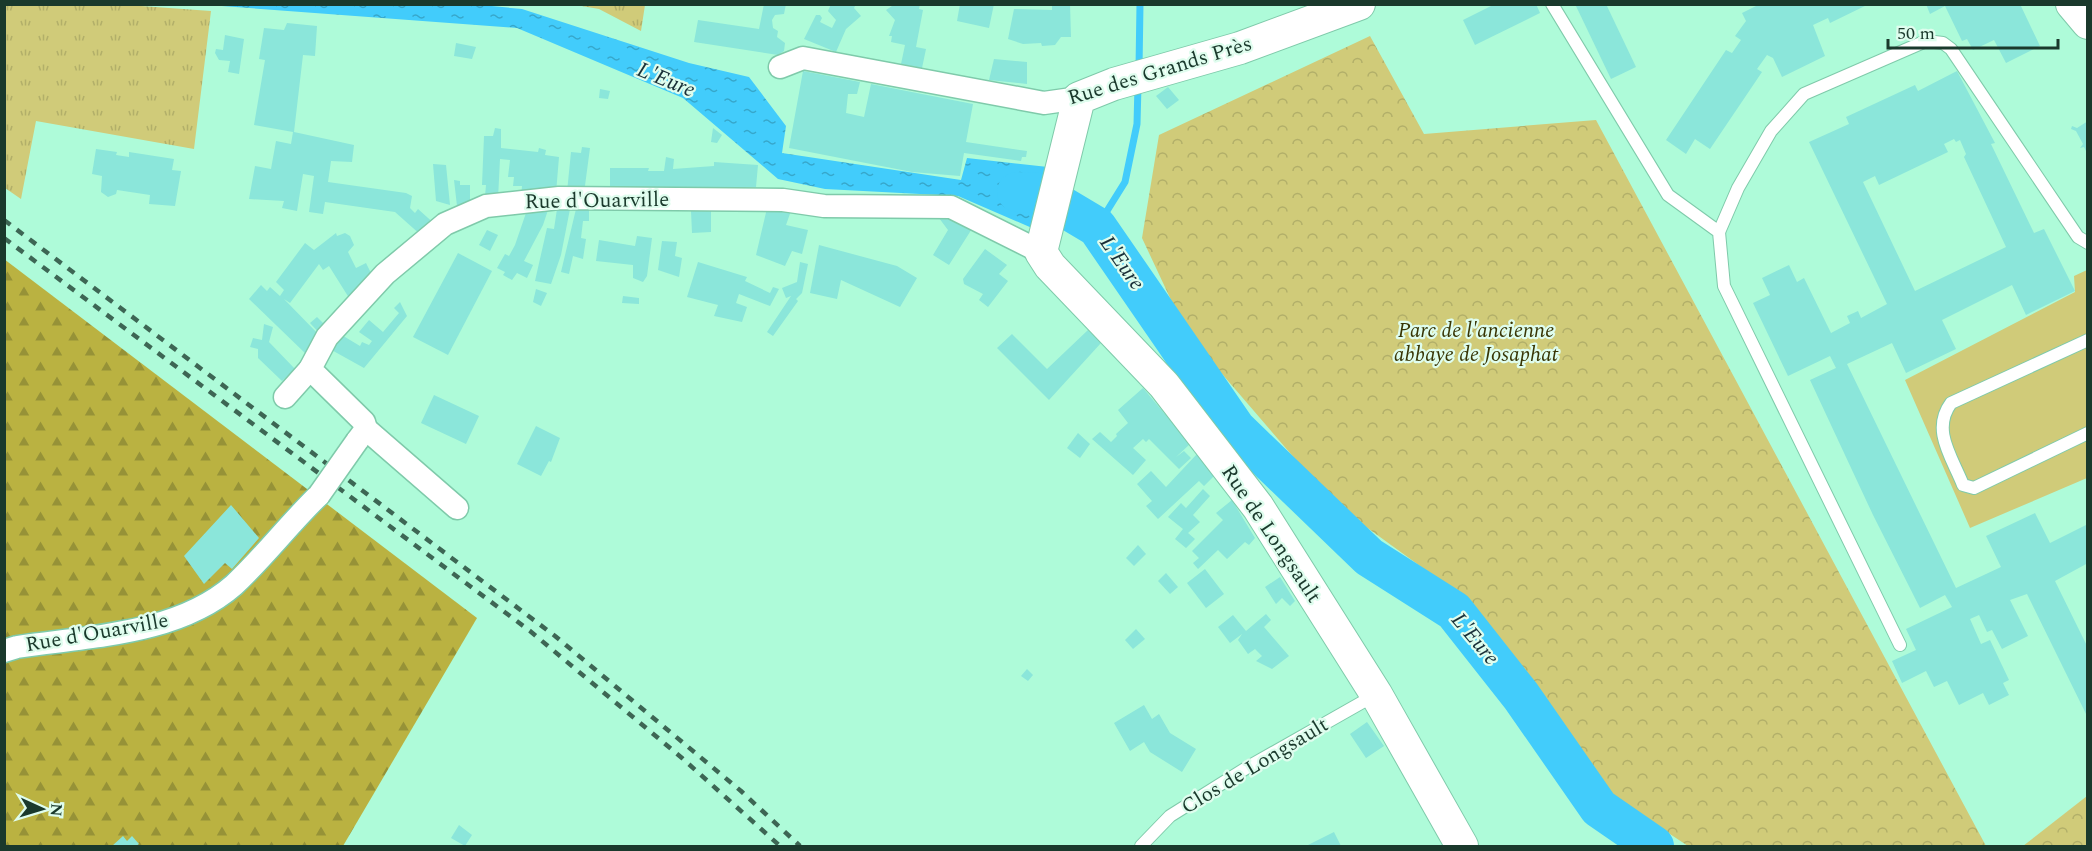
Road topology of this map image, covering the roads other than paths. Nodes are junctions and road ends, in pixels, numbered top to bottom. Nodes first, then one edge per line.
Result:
1 (1359, 4) edge
2 (1552, 4) edge
3 (2072, 4) edge
4 (2088, 23) edge
5 (780, 68) dead end
6 (1079, 98) junction
7 (1719, 232) junction
8 (2088, 243) edge
9 (1042, 245) junction
10 (2088, 340) edge
11 (310, 369) junction
12 (285, 397) dead end
13 (2088, 433) edge
14 (361, 435) junction
15 (457, 508) dead end
16 (1900, 645) dead end
17 (4, 651) edge
18 (1376, 694) junction
19 (1142, 846) edge
20 (1462, 846) edge

1 - 6 street, Rue des Grands Près
2 - 7 lane
3 - 4 street
5 - 6 street, Rue des Grands Près
6 - 9 street
7 - 8 lane
7 - 16 lane
9 - 11 street, Rue d'Ouarville
9 - 18 street, Rue de Longsault
10 - 13 lane
11 - 12 street, Rue d'Ouarville
11 - 14 street
14 - 15 street
14 - 17 street, Rue d'Ouarville, bridge
18 - 19 lane, Clos de Longsault
18 - 20 street, Rue de Longsault

